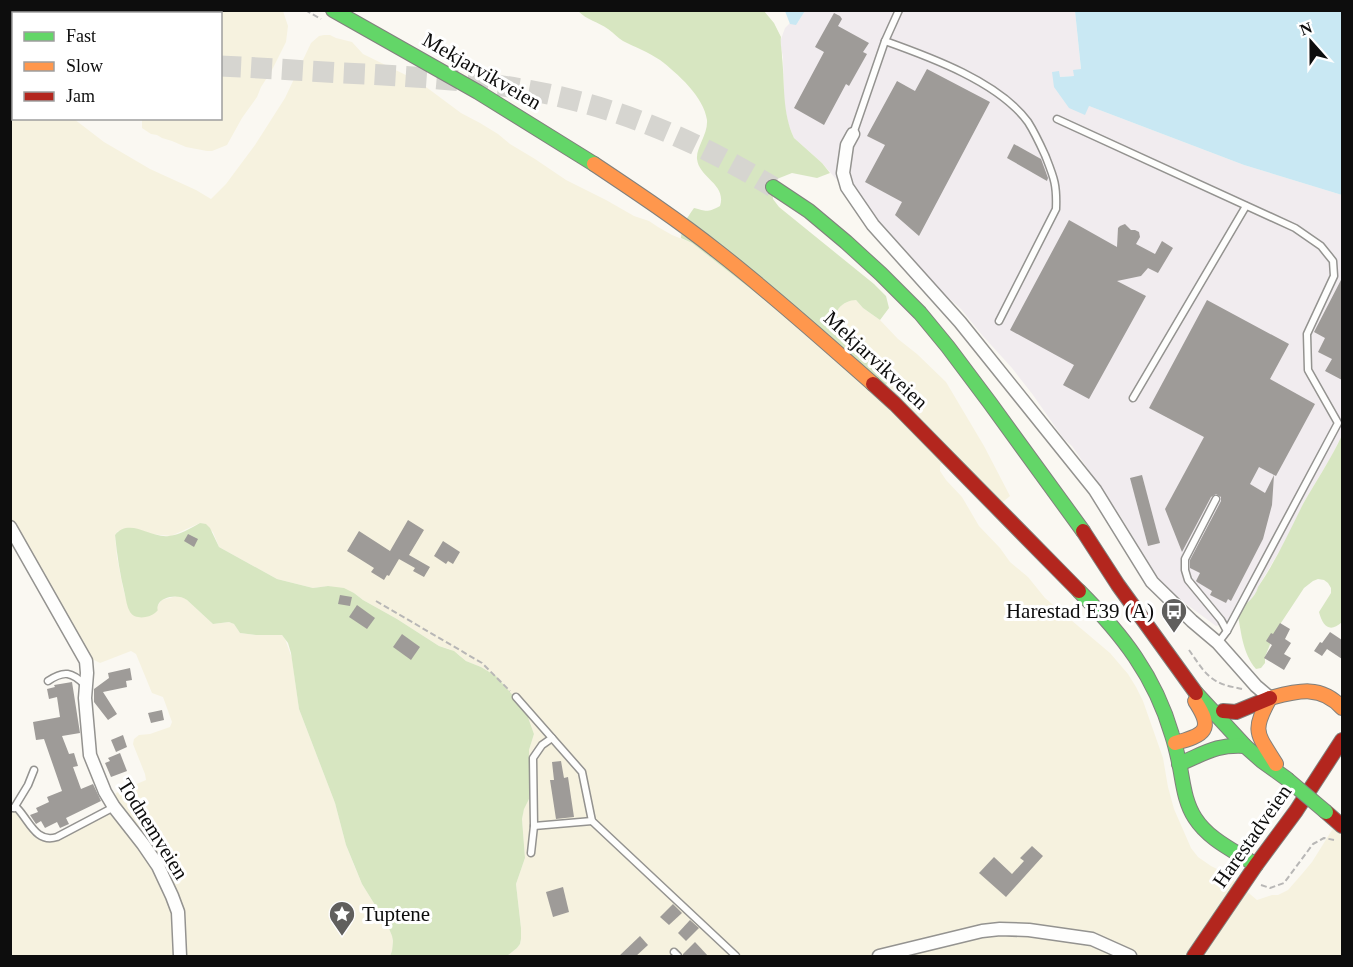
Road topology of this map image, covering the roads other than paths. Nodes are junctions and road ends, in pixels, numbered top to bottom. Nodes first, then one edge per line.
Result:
1 (899, 10) edge
2 (329, 16) edge
3 (885, 41) junction
4 (1057, 119) dead end
5 (853, 134) joint
6 (773, 187) tunnel mouth
7 (1246, 206) junction
8 (999, 321) dead end
9 (1133, 398) dead end
10 (1216, 499) dead end
11 (10, 527) edge
12 (1091, 542) junction
13 (1227, 631) junction
14 (1218, 643) junction
15 (48, 681) dead end
16 (85, 686) junction
17 (1190, 686) junction
18 (516, 697) road end
19 (1270, 698) junction
20 (1342, 708) edge
21 (1221, 715) junction
22 (552, 738) junction
23 (1342, 740) edge
24 (1175, 743) junction
25 (1245, 746) junction
26 (1179, 764) junction
27 (34, 770) dead end
28 (1284, 774) junction
29 (114, 807) junction
30 (12, 808) edge
31 (592, 821) junction
32 (534, 826) junction
33 (1342, 826) edge
34 (531, 854) dead end
35 (1256, 864) junction
36 (180, 957) edge
37 (736, 957) edge
38 (879, 957) edge
39 (1130, 957) edge
40 (1194, 957) edge

1 - 3 lane
2 - 24 main road, Mekjarvikveien
3 - 5 lane
3 - 8 lane
4 - 7 lane
5 - 14 street
6 - 12 main road
7 - 9 lane
7 - 13 lane
10 - 13 lane
11 - 16 street, Todnemveien
12 - 17 main road
12 - 21 main road
13 - 14 lane
14 - 19 street
15 - 16 lane
16 - 29 street, Todnemveien
17 - 21 main road
17 - 24 main road
18 - 22 lane
19 - 20 main road
19 - 21 main road
19 - 28 main road
21 - 25 main road
21 - 28 main road
22 - 31 lane
22 - 32 lane
23 - 35 main road, Harestadveien
24 - 26 main road, Mekjarvikveien
25 - 26 main road
25 - 28 main road
26 - 35 main road, Mekjarvikveien
27 - 30 lane
28 - 33 main road, bridge
29 - 30 lane
29 - 36 street, Todnemveien
31 - 32 lane
31 - 37 lane
32 - 34 lane
35 - 40 main road, Harestadveien
38 - 39 street

